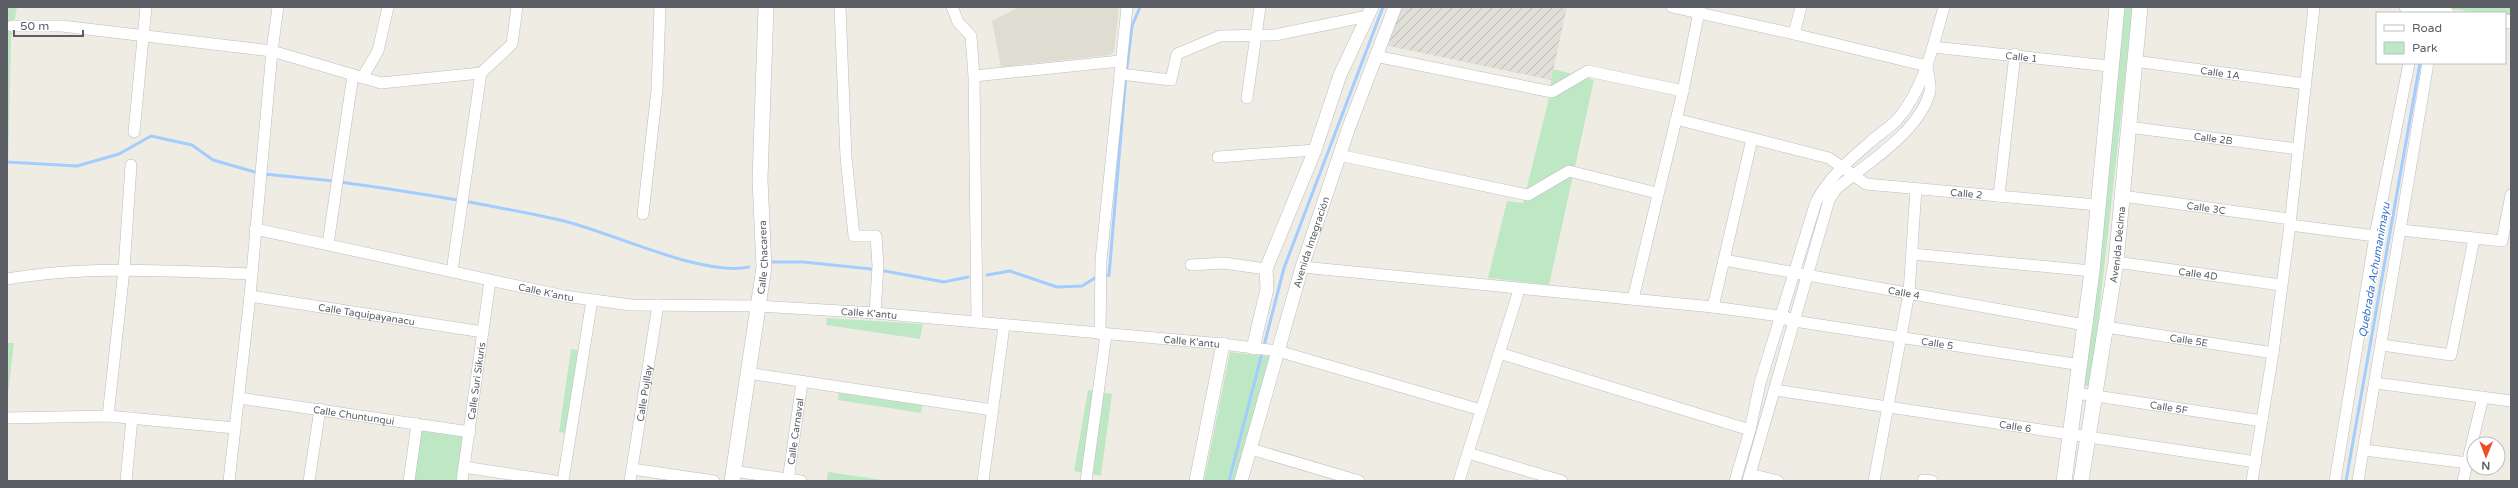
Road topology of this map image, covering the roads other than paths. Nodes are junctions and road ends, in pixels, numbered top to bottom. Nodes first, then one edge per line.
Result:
1 (146, 7) edge
2 (278, 7) edge
3 (388, 7) edge
4 (517, 7) edge
5 (660, 7) edge
6 (766, 7) edge
7 (840, 7) edge
8 (952, 7) edge
9 (1127, 7) edge
10 (1260, 7) edge
11 (1395, 7) edge
12 (1672, 7) edge
13 (1801, 7) edge
14 (1944, 7) edge
15 (2117, 7) edge
16 (2140, 7) edge
17 (2314, 7) edge
18 (2406, 7) edge
19 (1700, 10) edge
20 (2420, 10) edge
21 (1370, 11) edge
22 (2439, 11) edge
23 (12, 26) dead end
24 (1794, 34) junction
25 (1254, 35) junction
26 (143, 36) junction
27 (1933, 47) junction
28 (272, 51) junction
29 (2015, 54) junction
30 (1375, 56) junction
31 (1120, 61) junction
32 (2134, 61) junction
33 (2409, 64) edge
34 (2428, 64) edge
35 (1927, 66) junction
36 (2109, 66) junction
37 (481, 73) junction
38 (1120, 74) junction
39 (357, 76) junction
40 (974, 76) junction
41 (2306, 84) junction
42 (1683, 91) junction
43 (1247, 98) dead end
44 (1676, 119) junction
45 (2128, 128) junction
46 (134, 132) dead end
47 (1752, 139) junction
48 (2298, 149) junction
49 (1315, 150) junction
50 (1340, 155) junction
51 (1218, 157) dead end
52 (131, 165) dead end
53 (1842, 166) junction
54 (1852, 176) junction
55 (1916, 189) junction
56 (1657, 193) junction
57 (2511, 195) edge
58 (1999, 196) junction
59 (2122, 196) junction
60 (2097, 205) junction
61 (643, 214) dead end
62 (2290, 222) junction
63 (255, 229) junction
64 (2402, 230) junction
65 (2375, 236) junction
66 (2474, 239) junction
67 (328, 244) junction
68 (1912, 254) junction
69 (1724, 260) junction
70 (2116, 262) junction
71 (1191, 265) dead end
72 (1302, 267) junction
73 (1266, 269) junction
74 (124, 270) junction
75 (452, 271) junction
76 (2092, 271) junction
77 (1794, 272) junction
78 (252, 274) junction
79 (1807, 275) junction
80 (7, 279) edge
81 (490, 281) junction
82 (2281, 285) junction
83 (1519, 290) junction
84 (1909, 293) junction
85 (250, 296) junction
86 (1633, 299) junction
87 (592, 300) junction
88 (658, 305) junction
89 (758, 306) junction
90 (1713, 307) junction
91 (875, 313) junction
92 (1780, 316) junction
93 (1794, 321) junction
94 (977, 322) junction
95 (2085, 325) junction
96 (1004, 326) junction
97 (2106, 327) junction
98 (483, 332) junction
99 (1103, 335) junction
100 (1901, 338) junction
101 (1223, 344) junction
102 (2382, 345) junction
103 (1264, 349) junction
104 (1499, 353) junction
105 (2273, 353) junction
106 (2080, 365) junction
107 (747, 373) junction
108 (802, 382) junction
109 (2375, 384) junction
110 (1775, 390) junction
111 (2076, 392) junction
112 (2095, 396) junction
113 (2483, 397) junction
114 (239, 398) junction
115 (2511, 401) edge
116 (1889, 406) junction
117 (320, 409) junction
118 (993, 410) junction
119 (1481, 410) junction
120 (108, 416) junction
121 (7, 418) edge
122 (132, 418) junction
123 (2262, 421) junction
124 (417, 424) junction
125 (235, 428) junction
126 (1750, 430) junction
127 (470, 432) junction
128 (2070, 434) junction
129 (2089, 436) junction
130 (2474, 436) edge
131 (1251, 449) junction
132 (2364, 450) junction
133 (1468, 453) junction
134 (2256, 462) junction
135 (2466, 463) edge
136 (464, 468) junction
137 (632, 469) junction
138 (2466, 470) edge
139 (732, 476) edge
140 (1749, 477) edge
141 (788, 480) edge
142 (126, 481) edge
143 (229, 481) edge
144 (309, 481) edge
145 (409, 481) edge
146 (462, 481) edge
147 (555, 481) edge
148 (563, 481) edge
149 (630, 481) edge
150 (714, 481) edge
151 (801, 481) edge
152 (983, 481) edge
153 (1086, 481) edge
154 (1196, 481) edge
155 (1241, 481) edge
156 (1359, 481) edge
157 (1459, 481) edge
158 (1562, 481) edge
159 (1735, 481) edge
160 (1778, 481) edge
161 (1874, 481) edge
162 (2064, 481) edge
163 (2081, 481) edge
164 (2252, 481) edge
165 (2335, 481) edge
166 (2358, 481) edge
167 (2463, 481) edge

1 - 26 street
2 - 28 street
3 - 39 street
4 - 37 street
5 - 61 street
6 - 89 main road, Calle Chacarera
7 - 91 street
8 - 40 street
9 - 31 street
10 - 25 street
11 - 30 street, Avenida Integración
12 - 19 street
13 - 24 street
14 - 27 street
15 - 36 main road
16 - 32 main road, Avenida Décima
17 - 41 street
18 - 20 street
19 - 24 street
19 - 42 street
20 - 22 street
21 - 25 street
21 - 49 street, Avenida Integración
23 - 26 street
24 - 35 street
25 - 38 street
25 - 43 street
26 - 28 street
26 - 46 street
27 - 29 street, Calle 1
27 - 35 street
28 - 39 street
28 - 63 street
29 - 36 street, Calle 1
29 - 58 street
30 - 42 street
30 - 50 street, Avenida Integración
31 - 38 street
31 - 40 street
32 - 41 street, Calle 1A
32 - 45 main road, Avenida Décima
33 - 65 street
34 - 64 street
35 - 53 street
35 - 54 street
36 - 60 main road
37 - 39 street
37 - 75 street
38 - 99 street
39 - 67 street
40 - 94 street
41 - 48 street
42 - 44 street
44 - 47 street, Calle 2
44 - 56 street
45 - 48 street, Calle 2B
45 - 59 main road, Avenida Décima
47 - 53 street, Calle 2
47 - 69 street
48 - 62 street
49 - 51 street
49 - 73 street, Avenida Integración
50 - 56 street
50 - 72 street, Avenida Integración
52 - 74 street
53 - 54 street, Calle 2
53 - 77 street
54 - 55 street, Calle 2
54 - 79 street
55 - 58 street, Calle 2
55 - 68 street
56 - 86 street
57 - 66 street
58 - 60 street, Calle 2
59 - 62 street, Calle 3C
59 - 70 main road, Avenida Décima
60 - 76 main road
62 - 65 street, Calle 3C
62 - 82 street
63 - 67 street, Calle K'antu
63 - 78 street
64 - 66 street
64 - 102 street
65 - 165 street
66 - 102 street
67 - 75 street, Calle K'antu
68 - 76 street
68 - 84 street
69 - 77 street, Calle 4
69 - 90 street
70 - 82 street, Calle 4D
70 - 97 main road, Avenida Décima
71 - 73 street
72 - 83 street
72 - 103 street, Avenida Integración
73 - 103 street, Avenida Integración
74 - 78 street
74 - 80 street
74 - 120 street
75 - 81 street, Calle K'antu
76 - 95 main road
77 - 79 street, Calle 4
77 - 92 street
78 - 85 street
79 - 84 street, Calle 4
79 - 93 street
81 - 87 street, Calle K'antu
81 - 98 street, Calle Suri Sikuris
82 - 105 street
83 - 86 street
83 - 104 street
84 - 95 street, Calle 4
84 - 100 street
85 - 98 street, Calle Taquipayanacu
85 - 114 street
86 - 90 street
87 - 88 street, Calle K'antu
87 - 148 street
88 - 89 street, Calle K'antu
88 - 137 street, Calle Pujllay
89 - 91 street, Calle K'antu
89 - 107 main road, Calle Chacarera
90 - 92 street
91 - 94 street, Calle K'antu
92 - 93 street
92 - 126 street
93 - 100 street, Calle 5
93 - 110 street
94 - 96 street, Calle K'antu
95 - 106 main road
96 - 99 street, Calle K'antu
96 - 118 street
97 - 105 street, Calle 5E
97 - 112 main road, Avenida Décima
98 - 127 street, Calle Suri Sikuris
99 - 101 street, Calle K'antu
99 - 153 street
100 - 106 street, Calle 5
100 - 116 street
101 - 103 street, Calle K'antu
101 - 154 street
102 - 109 street
103 - 119 street, Calle K'antu
103 - 131 street, Avenida Integración
104 - 119 street
104 - 126 street
105 - 123 street
106 - 111 main road
107 - 108 street
107 - 139 main road, Calle Chacarera
108 - 118 street
108 - 141 street, Calle Carnaval
109 - 113 street
109 - 132 street
110 - 116 street, Calle 6
110 - 140 street
111 - 112 street, Calle 5F
111 - 128 main road
112 - 123 street, Calle 5F
112 - 129 main road, Avenida Décima
113 - 115 street
113 - 130 street
114 - 117 street, Calle Chuntunqui
114 - 125 street
116 - 128 street, Calle 6
116 - 161 street
117 - 124 street, Calle Chuntunqui
117 - 144 street
118 - 152 street
119 - 133 street
120 - 121 street
120 - 122 street
122 - 125 street
122 - 142 street
123 - 134 street
124 - 127 street, Calle Chuntunqui
124 - 145 street
125 - 143 street
126 - 159 street
127 - 136 street, Calle Suri Sikuris
128 - 129 street, Calle 6
128 - 162 main road
129 - 134 street, Calle 6
129 - 163 main road, Avenida Décima
131 - 155 street, Avenida Integración
131 - 156 street
132 - 135 street
132 - 166 street
133 - 157 street
133 - 158 street
134 - 164 street
136 - 146 street, Calle Suri Sikuris
136 - 147 street
137 - 149 street, Calle Pujllay
137 - 150 street
138 - 167 street
139 - 141 street
140 - 160 street
141 - 151 street

